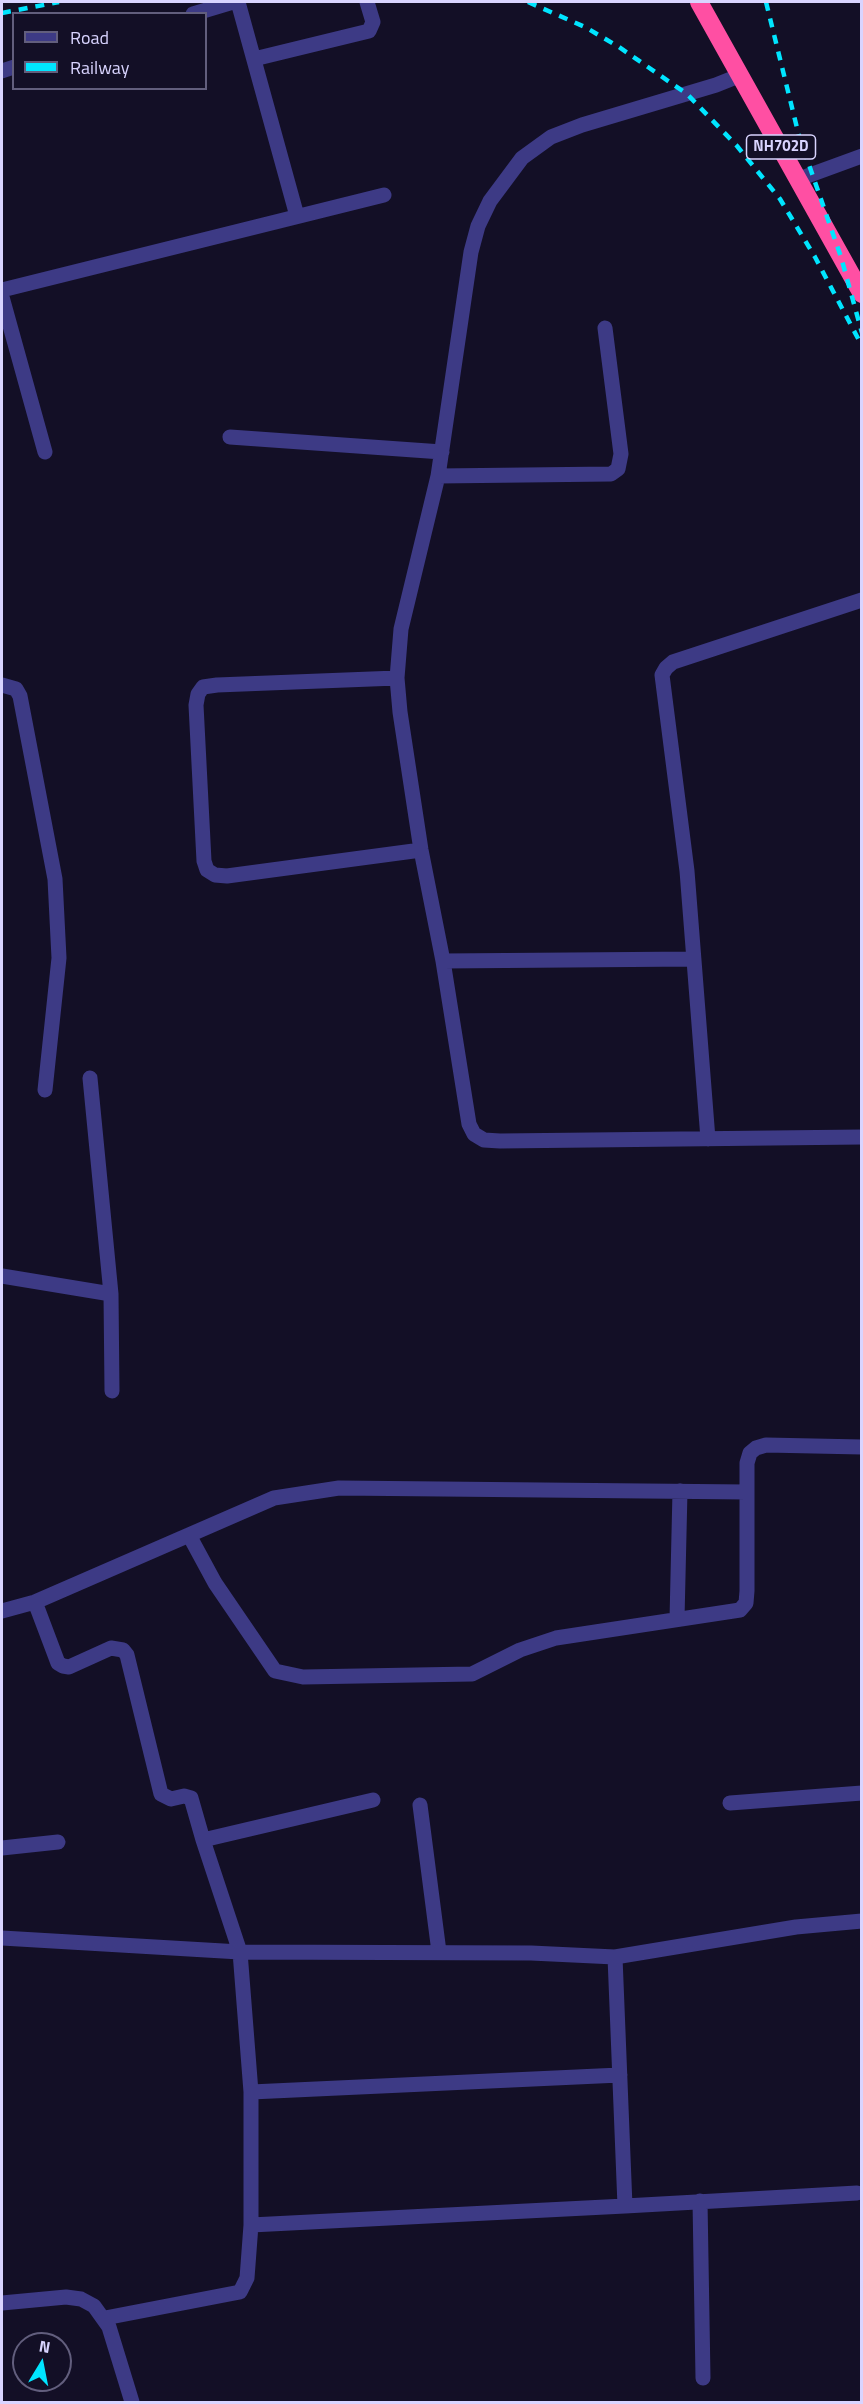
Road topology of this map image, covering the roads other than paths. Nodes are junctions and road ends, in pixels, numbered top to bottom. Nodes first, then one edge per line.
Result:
1 (233, 2) edge
2 (238, 2) edge
3 (367, 2) edge
4 (699, 2) edge
5 (200, 12) edge
6 (254, 59) junction
7 (741, 75) junction
8 (861, 156) edge
9 (799, 179) junction
10 (384, 195) dead end
11 (297, 216) junction
12 (2, 290) edge
13 (861, 294) edge
14 (2, 297) edge
15 (605, 327) dead end
16 (230, 437) dead end
17 (45, 452) dead end
18 (442, 452) junction
19 (438, 476) junction
20 (861, 600) edge
21 (397, 678) junction
22 (2, 685) edge
23 (421, 850) junction
24 (694, 959) junction
25 (443, 962) junction
26 (90, 1078) dead end
27 (45, 1090) dead end
28 (861, 1137) edge
29 (708, 1139) junction
30 (2, 1276) edge
31 (111, 1294) junction
32 (112, 1391) dead end
33 (861, 1447) edge
34 (680, 1491) junction
35 (747, 1492) junction
36 (189, 1535) junction
37 (35, 1602) junction
38 (2, 1611) edge
39 (677, 1619) junction
40 (861, 1793) edge
41 (373, 1800) dead end
42 (730, 1803) dead end
43 (420, 1805) dead end
44 (203, 1840) junction
45 (58, 1842) dead end
46 (2, 1848) edge
47 (861, 1920) edge
48 (2, 1938) edge
49 (240, 1952) junction
50 (440, 1952) junction
51 (615, 1957) junction
52 (620, 2075) junction
53 (251, 2092) junction
54 (857, 2193) dead end
55 (700, 2201) junction
56 (625, 2206) junction
57 (251, 2225) junction
58 (2, 2303) edge
59 (105, 2318) junction
60 (703, 2378) dead end
61 (132, 2403) edge

1 - 5 street
2 - 6 street
3 - 6 street
4 - 7 highway, NH702D
6 - 11 street
7 - 9 highway, NH702D
7 - 18 street
8 - 9 street
9 - 13 highway, NH702D
10 - 11 street
11 - 12 street
14 - 17 street
15 - 19 street
16 - 18 street
18 - 19 street
19 - 21 street
20 - 24 street
21 - 23 street
21 - 23 street
22 - 27 street
23 - 25 street
24 - 25 street
24 - 29 street
25 - 29 street
26 - 31 street
28 - 29 street
30 - 31 street
31 - 32 street
33 - 35 street
34 - 35 street
34 - 36 street
34 - 39 street
35 - 39 street
36 - 37 street
36 - 39 street
37 - 38 street
37 - 44 street
40 - 42 street
41 - 44 street
43 - 50 street
44 - 49 street
45 - 46 street
47 - 51 street
48 - 49 street
49 - 50 street
49 - 53 street
50 - 51 street
51 - 52 street
52 - 53 street
52 - 56 street
53 - 57 street
54 - 55 street
55 - 56 street
55 - 60 street
56 - 57 street
57 - 59 street
58 - 59 street
59 - 61 street

